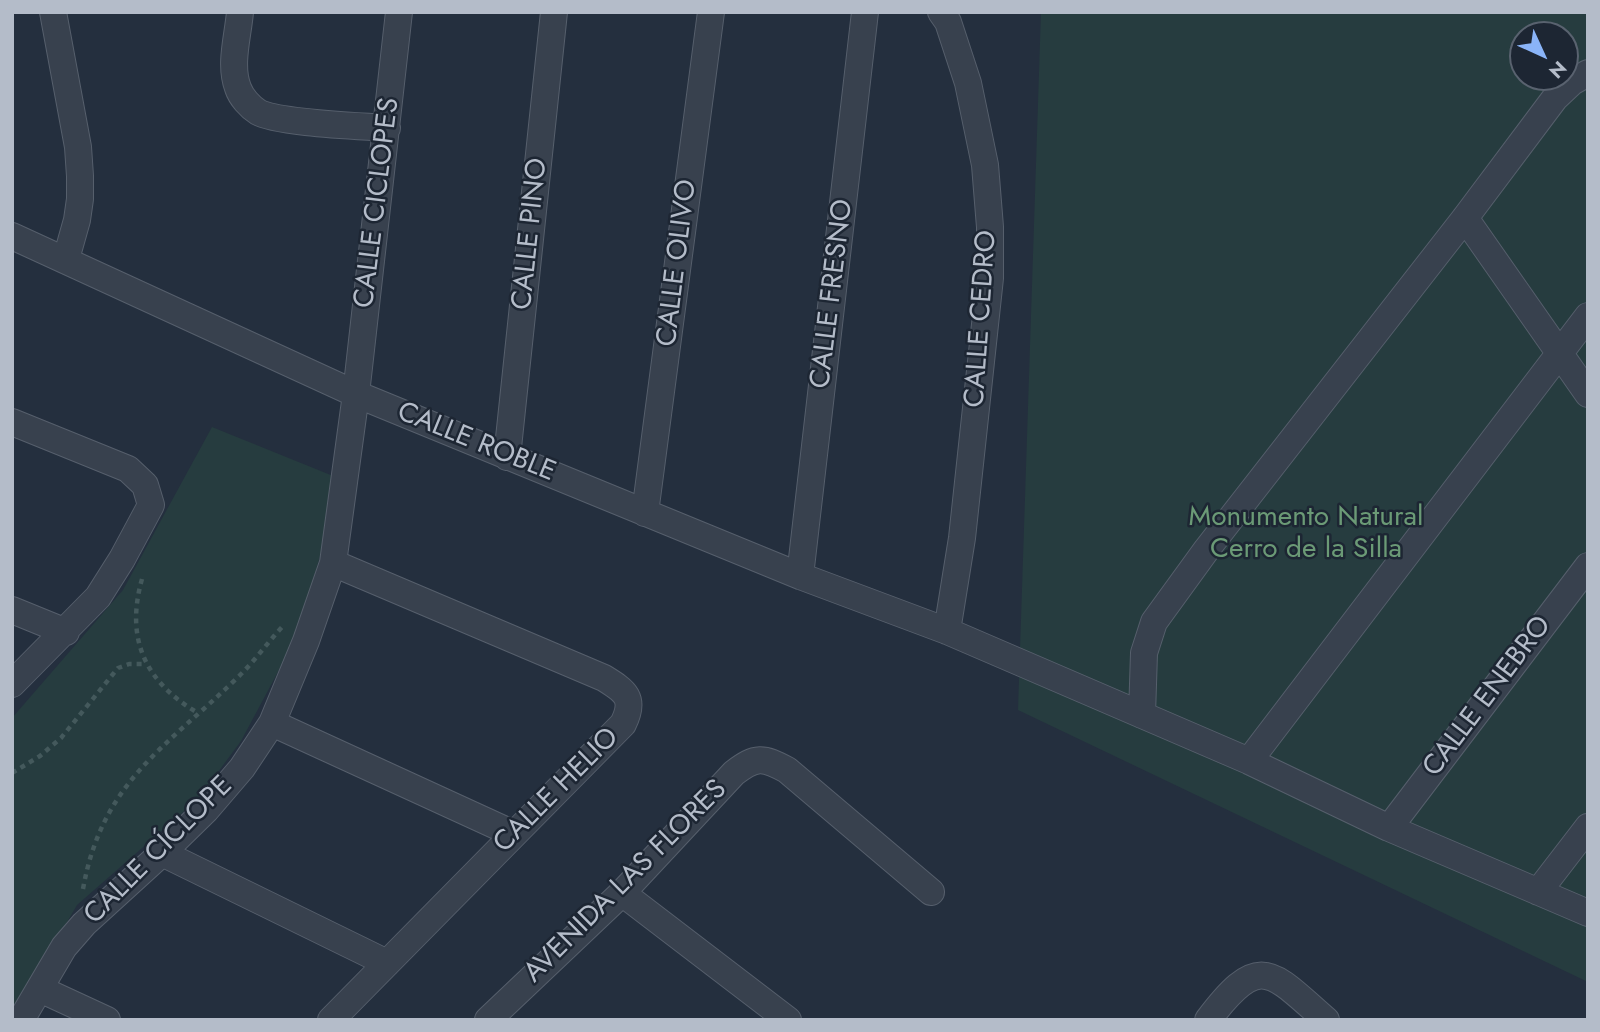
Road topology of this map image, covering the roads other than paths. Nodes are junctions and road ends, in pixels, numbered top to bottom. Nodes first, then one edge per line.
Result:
1 (52, 12) edge
2 (240, 12) edge
3 (399, 12) edge
4 (554, 12) edge
5 (711, 12) edge
6 (865, 12) edge
7 (941, 12) edge
8 (1588, 73) edge
9 (387, 128) junction
10 (1465, 218) junction
11 (12, 236) edge
12 (66, 259) junction
13 (1588, 316) edge
14 (1558, 354) junction
15 (356, 394) junction
16 (1588, 394) edge
17 (12, 422) edge
18 (507, 457) junction
19 (645, 513) junction
20 (333, 563) junction
21 (1588, 566) edge
22 (800, 576) junction
23 (12, 610) edge
24 (947, 631) junction
25 (66, 632) junction
26 (12, 684) edge
27 (1142, 715) junction
28 (272, 723) junction
29 (1249, 761) junction
30 (1588, 827) edge
31 (1389, 828) junction
32 (514, 834) junction
33 (162, 853) junction
34 (931, 892) dead end
35 (1538, 892) junction
36 (622, 893) junction
37 (1588, 913) edge
38 (387, 963) junction
39 (40, 989) junction
40 (21, 1020) edge
41 (107, 1020) edge
42 (331, 1020) edge
43 (488, 1020) edge
44 (788, 1020) edge
45 (1209, 1020) edge
46 (1326, 1020) edge

1 - 12 street
2 - 9 street
3 - 9 street, CALLE CICLOPES
4 - 18 street, CALLE PINO
5 - 19 street, CALLE OLIVO
6 - 22 street, CALLE FRESNO
7 - 24 street, CALLE CEDRO
8 - 10 street
9 - 15 street, CALLE CICLOPES
10 - 14 street
10 - 27 street
11 - 12 street, CALLE ROBLE
12 - 15 street, CALLE ROBLE
13 - 14 street
14 - 16 street
14 - 29 street
15 - 18 street, CALLE ROBLE
15 - 20 street, CALLE CÍCLOPE
17 - 25 street
18 - 19 street, CALLE ROBLE
19 - 22 street, CALLE ROBLE
20 - 28 street, CALLE CÍCLOPE
20 - 32 street, CALLE HELIO
21 - 31 street, CALLE ENEBRO
22 - 24 street, CALLE ROBLE
23 - 25 street
24 - 27 street, CALLE ROBLE
25 - 26 street
27 - 29 street, CALLE ROBLE
28 - 32 street
28 - 33 street, CALLE CÍCLOPE
29 - 31 street, CALLE ROBLE
30 - 35 street
31 - 35 street, CALLE ROBLE
32 - 38 street, CALLE HELIO
33 - 38 street
33 - 39 street, CALLE CÍCLOPE
34 - 36 street, AVENIDA LAS FLORES
35 - 37 street, CALLE ROBLE
36 - 43 street, AVENIDA LAS FLORES
36 - 44 street
38 - 42 street, CALLE HELIO
39 - 40 street, CALLE CÍCLOPE
39 - 41 street
45 - 46 street

